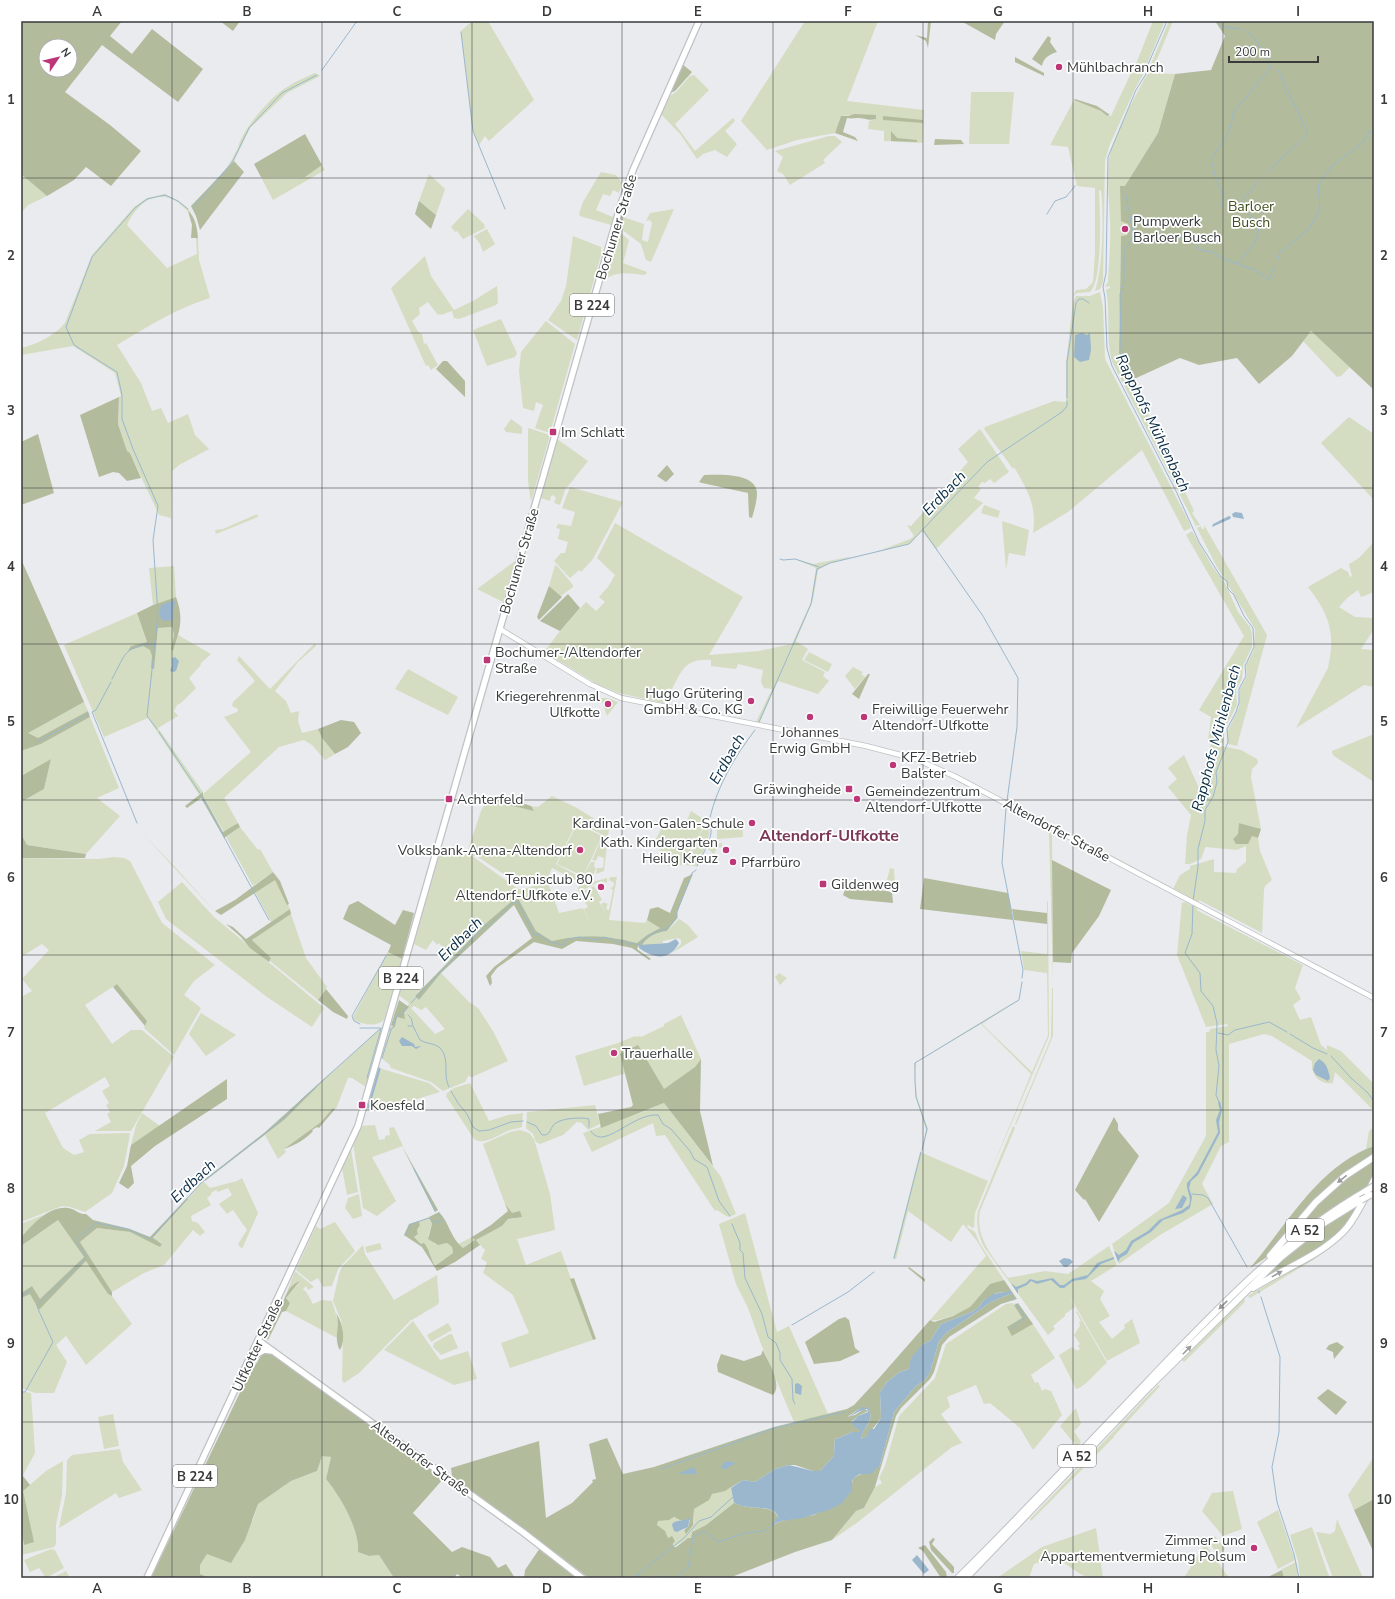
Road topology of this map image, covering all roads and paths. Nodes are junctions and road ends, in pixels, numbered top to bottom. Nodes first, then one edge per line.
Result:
1 (699, 21) edge
2 (500, 629) junction
3 (1374, 998) edge
4 (364, 1110) joint
5 (1374, 1157) edge
6 (1374, 1180) edge
7 (1374, 1186) edge
8 (1370, 1193) edge
9 (1250, 1278) junction
10 (1244, 1294) junction
11 (259, 1341) junction
12 (275, 1352) junction
13 (252, 1356) junction
14 (147, 1578) edge
15 (582, 1578) edge
16 (958, 1578) edge
17 (966, 1578) edge

1 - 2 main road, Bochumer Straße / B 224
2 - 3 street, Altendorfer Straße
2 - 4 main road, Bochumer Straße / B 224
4 - 11 main road, Ulfkotter Straße / B 224
5 -> 9 highway
10 -> 6 highway
7 - 8 highway, A 52, bridge
8 - 9 highway, A 52
8 - 10 highway, A 52, bridge
9 -> 16 highway, A 52
17 -> 10 highway, A 52
11 - 12 main road, Altendorfer Straße
11 - 13 main road, Ulfkotter Straße / B 224
12 - 13 main road
12 - 15 main road, Altendorfer Straße
13 - 14 main road, Ulfkotter Straße / B 224

